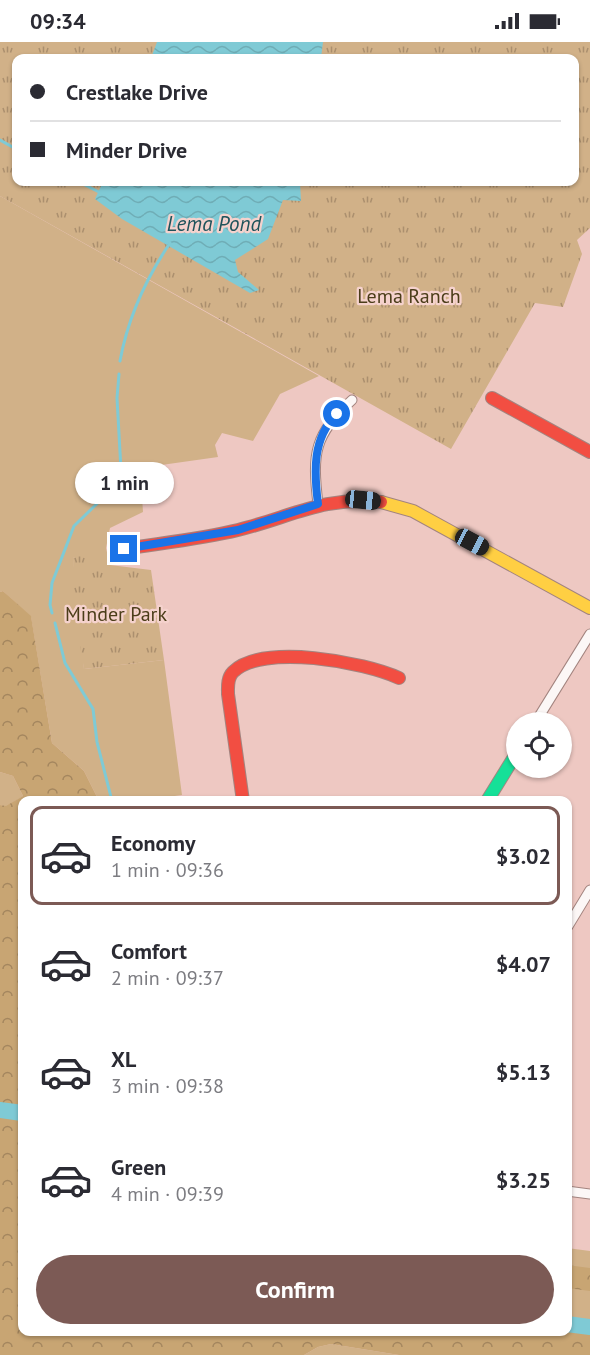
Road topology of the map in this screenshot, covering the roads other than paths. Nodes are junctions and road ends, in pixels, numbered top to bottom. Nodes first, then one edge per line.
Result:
1 (492, 398) dead end
2 (352, 400) dead end
3 (590, 452) edge
4 (318, 504) junction
5 (124, 549) dead end
6 (590, 609) edge
7 (590, 634) edge
8 (399, 678) dead end
9 (542, 712) edge
10 (506, 770) edge
11 (242, 796) edge
12 (490, 796) edge
13 (590, 890) edge
14 (572, 920) edge
15 (572, 1192) edge
16 (590, 1194) edge

1 - 3 street
2 - 4 street
4 - 5 street
4 - 6 street
7 - 9 street
8 - 11 street
10 - 12 street
13 - 14 street
15 - 16 street

